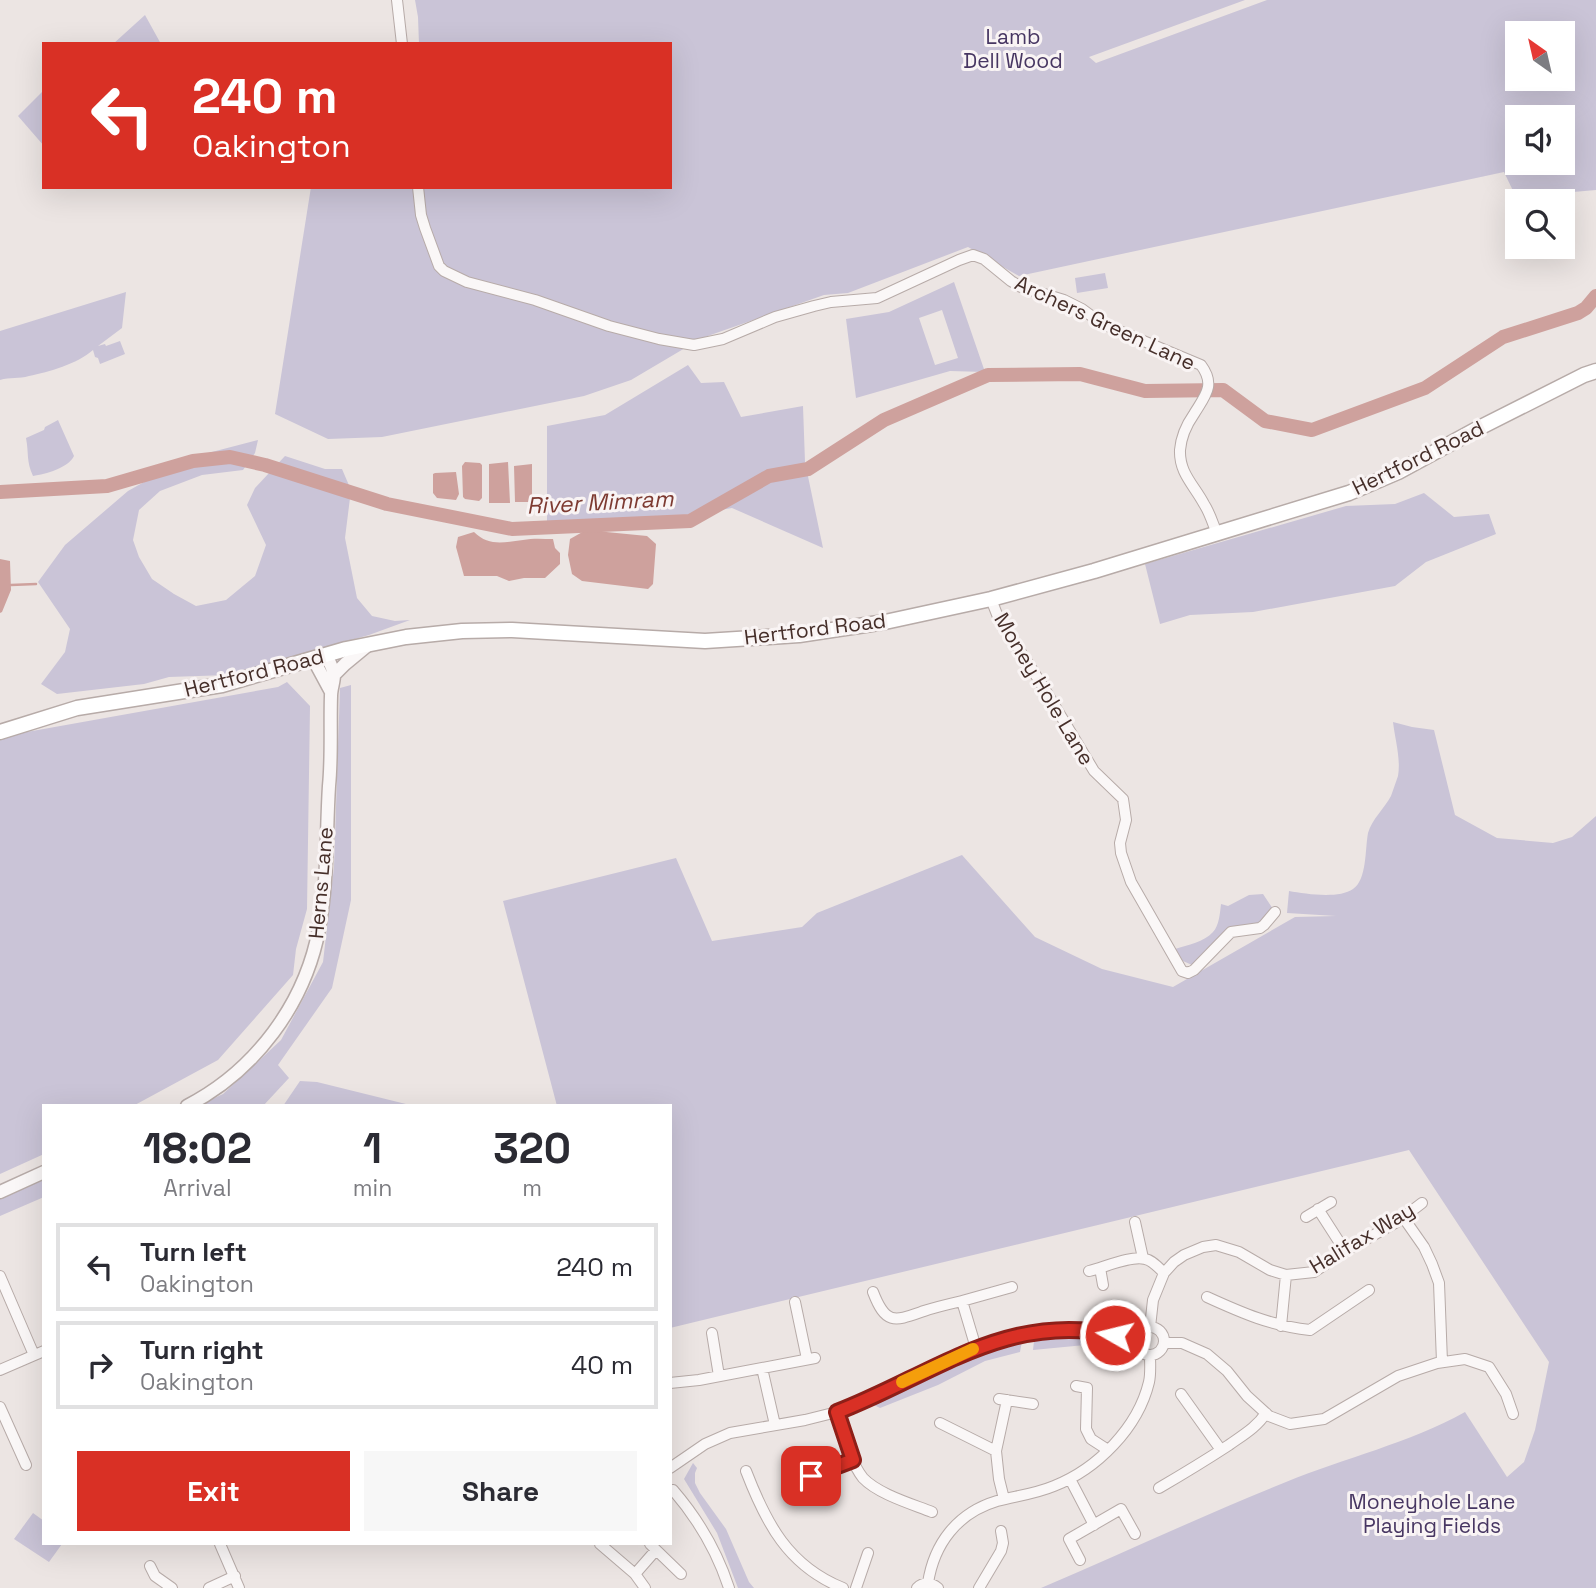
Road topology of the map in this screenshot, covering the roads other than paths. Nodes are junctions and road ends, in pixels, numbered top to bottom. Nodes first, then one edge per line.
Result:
1 (397, 0) edge
2 (402, 42) edge
3 (418, 189) edge
4 (1596, 371) edge
5 (1217, 534) junction
6 (991, 599) junction
7 (371, 643) junction
8 (320, 657) junction
9 (334, 675) junction
10 (331, 692) junction
11 (0, 732) edge
12 (1275, 912) dead end
13 (191, 1104) edge
14 (42, 1173) edge
15 (0, 1192) edge
16 (1331, 1202) dead end
17 (1422, 1202) dead end
18 (1318, 1209) junction
19 (1306, 1217) dead end
20 (1404, 1217) junction
21 (1135, 1222) dead end
22 (1345, 1251) junction
23 (1143, 1258) junction
24 (1100, 1268) junction
25 (1088, 1271) dead end
26 (1164, 1273) junction
27 (1286, 1275) junction
28 (0, 1276) edge
29 (1103, 1284) dead end
30 (1012, 1287) dead end
31 (1369, 1290) dead end
32 (873, 1292) dead end
33 (1207, 1297) dead end
34 (962, 1301) junction
35 (795, 1302) dead end
36 (1280, 1326) junction
37 (1150, 1327) junction
38 (712, 1333) dead end
39 (1136, 1340) junction
40 (1164, 1343) junction
41 (976, 1348) junction
42 (39, 1353) edge
43 (1150, 1355) junction
44 (1442, 1362) junction
45 (762, 1368) junction
46 (0, 1370) edge
47 (719, 1376) junction
48 (672, 1383) edge
49 (1076, 1386) dead end
50 (1181, 1394) dead end
51 (1033, 1404) dead end
52 (0, 1407) edge
53 (837, 1412) junction
54 (1266, 1413) junction
55 (1513, 1414) dead end
56 (940, 1423) dead end
57 (775, 1425) junction
58 (1108, 1450) junction
59 (1221, 1450) junction
60 (996, 1451) junction
61 (853, 1460) junction
62 (26, 1465) dead end
63 (746, 1471) dead end
64 (811, 1476) dead end
65 (673, 1479) edge
66 (1070, 1479) junction
67 (1159, 1488) dead end
68 (1004, 1499) junction
69 (932, 1512) dead end
70 (1094, 1525) junction
71 (1001, 1531) dead end
72 (1135, 1534) dead end
73 (220, 1545) edge
74 (606, 1545) edge
75 (653, 1547) edge
76 (868, 1553) dead end
77 (1080, 1560) dead end
78 (150, 1566) dead end
79 (635, 1574) junction
80 (681, 1574) dead end
81 (234, 1576) junction
82 (933, 1586) edge
83 (172, 1588) edge
84 (209, 1588) edge
85 (239, 1588) edge
86 (645, 1588) edge
87 (729, 1588) edge
88 (841, 1588) edge
89 (856, 1588) edge
90 (916, 1588) edge
91 (979, 1588) edge

1 - 2 street
3 - 5 street, Archers Green Lane
4 - 5 main road, Hertford Road
5 - 6 main road, Hertford Road
6 - 7 main road, Hertford Road
6 - 12 street, Money Hole Lane
7 - 8 main road, Hertford Road
7 - 9 street
8 - 9 street
8 - 10 street, Herns Lane
8 - 11 main road, Hertford Road
9 - 10 street, Herns Lane
10 - 13 street, Herns Lane
14 - 15 street
16 - 18 street
17 - 20 street, Halifax Way
18 - 19 street
18 - 22 street
20 - 22 street, Halifax Way
20 - 44 street
21 - 23 street
22 - 27 street, Halifax Way
23 - 24 street
23 - 26 street
24 - 25 street
24 - 29 street
26 - 27 street, Halifax Way
26 - 37 street
27 - 36 street
28 - 42 street
30 - 34 street
31 - 36 street
32 - 34 street
33 - 36 street
34 - 41 street
35 - 45 street
37 - 39 street
37 - 40 street
38 - 47 street
39 - 41 street
39 - 43 street
40 - 43 street
40 - 54 street
41 - 53 street
42 - 46 street
43 - 58 street
44 - 54 street
44 - 55 street
45 - 47 street
45 - 57 street
47 - 48 street
49 - 58 street
50 - 59 street
51 - 60 street
52 - 62 street
53 - 57 street
53 - 61 street
54 - 59 street
56 - 60 street
57 - 65 street
58 - 66 street
59 - 67 street
60 - 68 street
61 - 64 street
61 - 69 street
63 - 88 street
65 - 87 street
66 - 68 street
66 - 70 street
68 - 82 street
70 - 72 street
70 - 77 street
71 - 91 street
73 - 81 street
74 - 79 street
75 - 79 street
75 - 80 street
76 - 89 street
78 - 83 street
79 - 86 street
81 - 84 street
81 - 85 street
82 - 90 street

